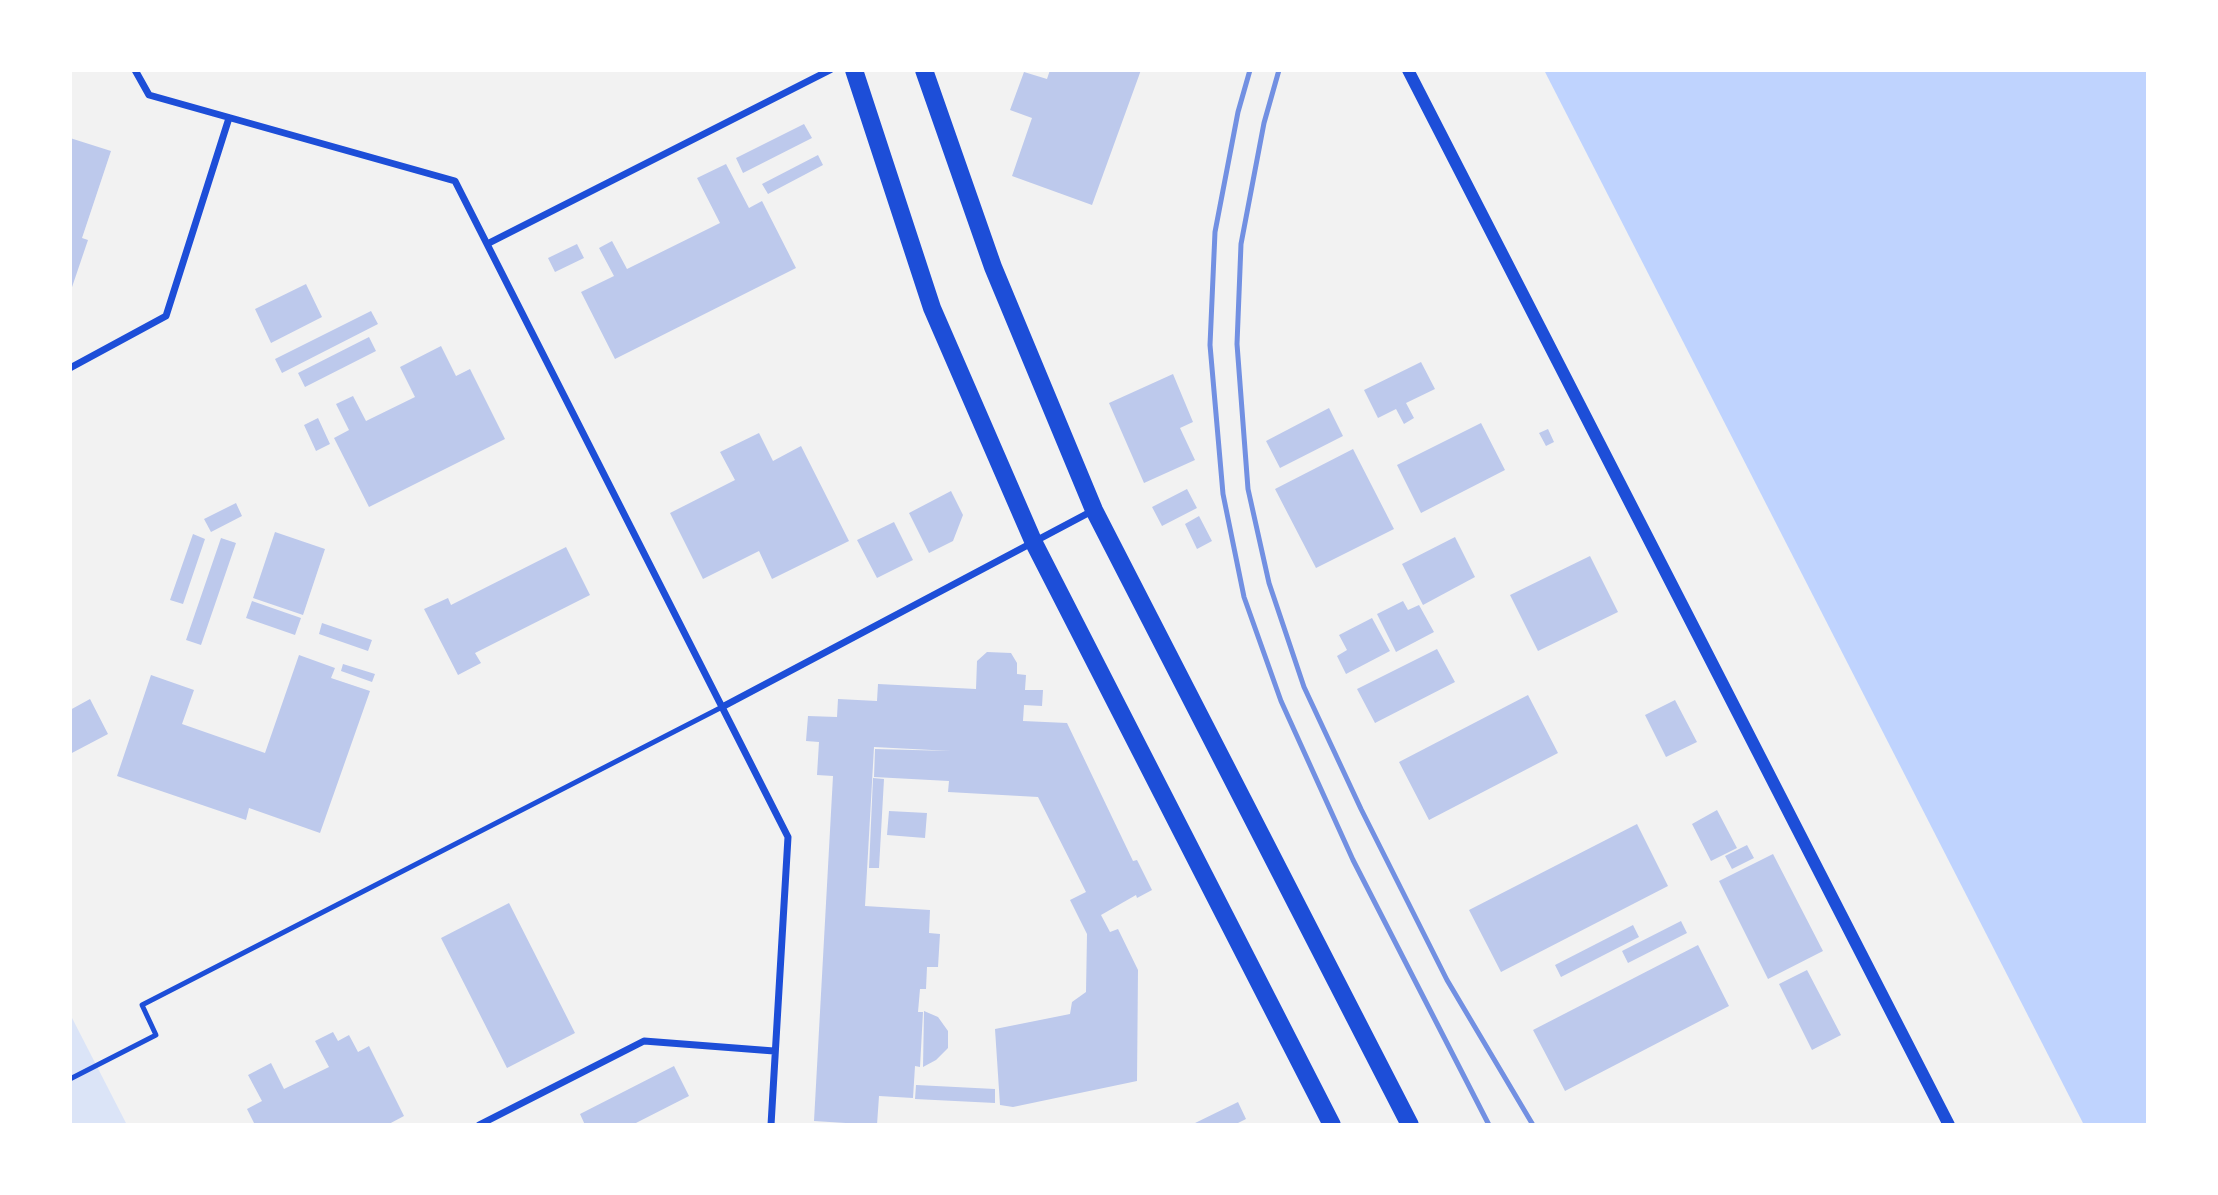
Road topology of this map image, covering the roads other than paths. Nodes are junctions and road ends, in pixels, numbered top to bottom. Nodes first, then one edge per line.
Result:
1 (135, 70) edge
2 (830, 70) edge
3 (854, 70) edge
4 (924, 70) edge
5 (1408, 70) edge
6 (229, 118) junction
7 (489, 243) junction
8 (70, 368) edge
9 (1094, 510) junction
10 (1034, 543) junction
11 (724, 706) junction
12 (774, 1051) junction
13 (70, 1079) edge
14 (479, 1125) edge
15 (771, 1125) edge
16 (1332, 1125) edge
17 (1410, 1125) edge
18 (1949, 1125) edge

1 - 6 street
2 - 7 street
3 - 10 main road
4 - 9 main road
5 - 18 street
6 - 7 street
6 - 8 street
7 - 11 street
9 - 10 street
9 - 17 main road
10 - 11 street
10 - 16 main road
11 - 12 street
11 - 13 lane
12 - 14 street
12 - 15 street

